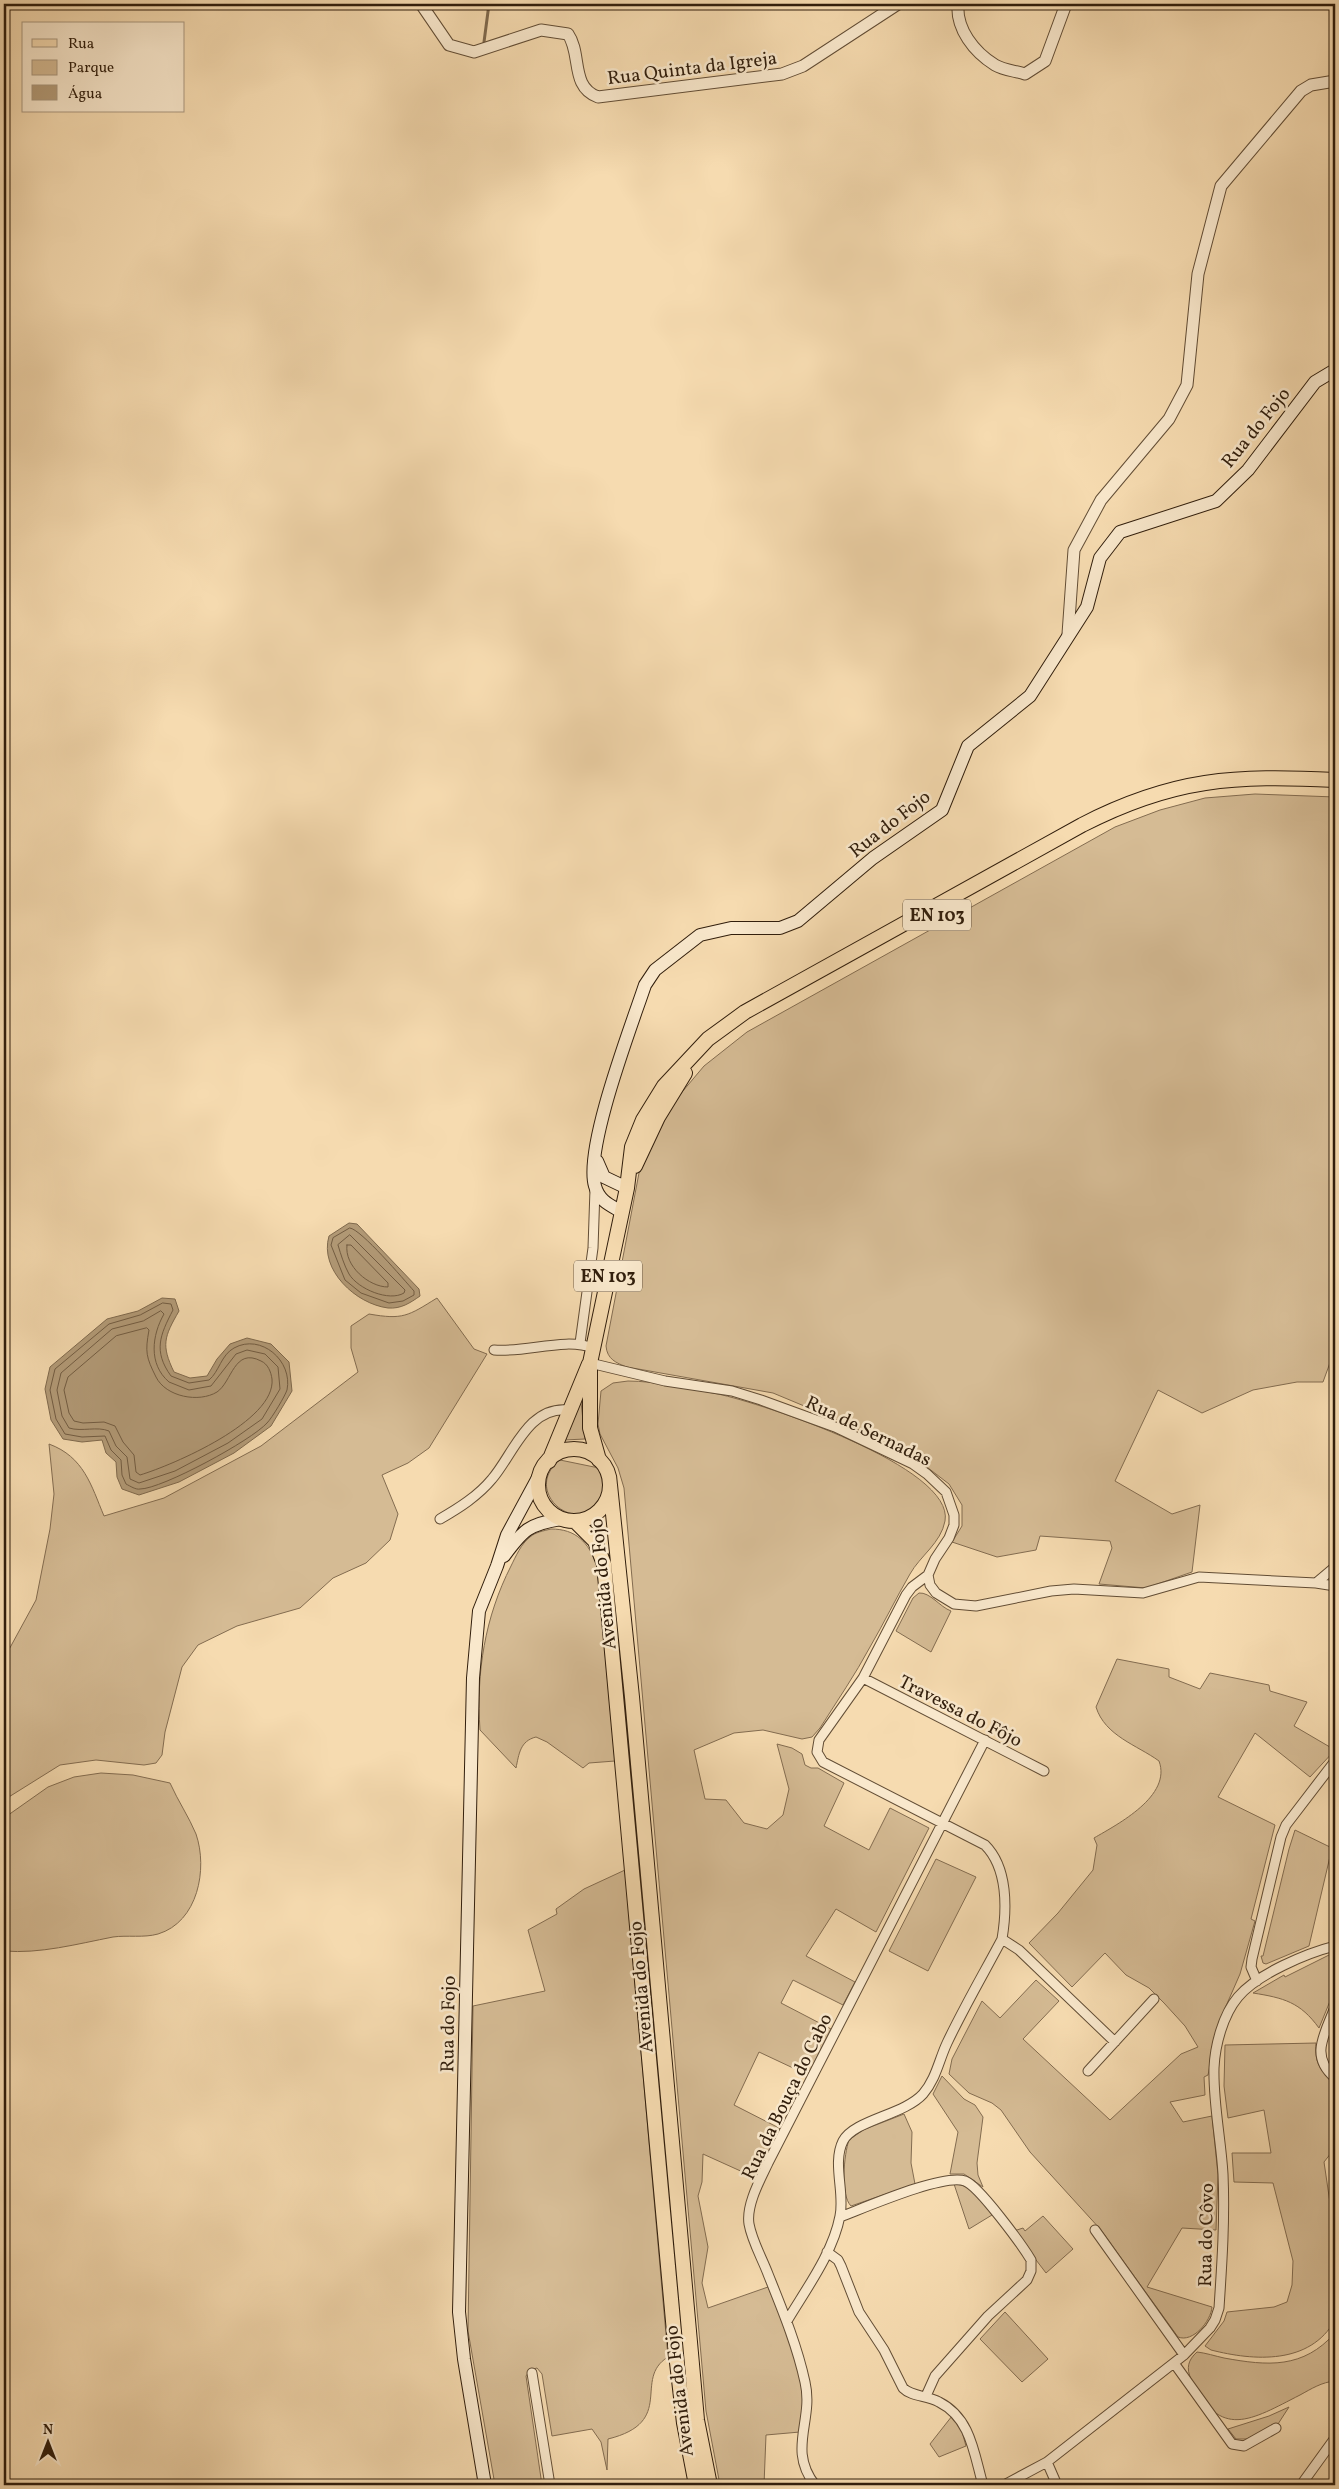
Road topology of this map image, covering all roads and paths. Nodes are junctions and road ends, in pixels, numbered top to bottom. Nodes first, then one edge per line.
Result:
1 (421, 4) edge
2 (898, 4) edge
3 (958, 4) edge
4 (1066, 4) edge
5 (1335, 81) edge
6 (1335, 370) edge
7 (1068, 634) junction
8 (1335, 780) edge
9 (1335, 788) edge
10 (595, 1157) junction
11 (595, 1185) junction
12 (627, 1188) junction
13 (622, 1212) junction
14 (586, 1345) junction
15 (494, 1350) dead end
16 (590, 1364) junction
17 (569, 1410) junction
18 (600, 1460) junction
19 (545, 1466) junction
20 (610, 1485) junction
21 (440, 1520) dead end
22 (568, 1520) junction
23 (497, 1566) junction
24 (1335, 1567) edge
25 (928, 1575) junction
26 (1316, 1583) junction
27 (1335, 1586) edge
28 (863, 1678) junction
29 (985, 1740) junction
30 (1335, 1761) edge
31 (1044, 1771) dead end
32 (942, 1823) junction
33 (1002, 1939) junction
34 (1335, 1946) edge
35 (1257, 1981) junction
36 (1154, 1999) dead end
37 (1335, 2007) edge
38 (1115, 2042) junction
39 (1088, 2071) dead end
40 (1335, 2078) edge
41 (840, 2217) junction
42 (1095, 2230) dead end
43 (827, 2252) junction
44 (787, 2320) junction
45 (1184, 2355) junction
46 (1174, 2363) junction
47 (532, 2373) dead end
48 (926, 2396) junction
49 (1276, 2428) dead end
50 (1335, 2438) edge
51 (1048, 2462) junction
52 (484, 2485) edge
53 (550, 2485) edge
54 (696, 2485) edge
55 (710, 2485) edge
56 (815, 2485) edge
57 (983, 2485) edge
58 (1004, 2485) edge
59 (1057, 2485) edge
60 (1302, 2485) edge

1 - 2 street, Rua Quinta da Igreja
3 - 4 street
5 - 7 street
6 - 7 main road, Rua do Fojo
7 - 10 main road, Rua do Fojo
8 - 12 main road, EN 103
9 - 12 main road, EN 103
10 - 11 main road, Rua do Fojo
10 - 12 main road
11 - 13 main road
11 - 14 street
12 - 13 main road, EN 103
13 - 14 main road, EN 103
14 - 15 street
14 - 16 main road, EN 103
16 - 17 main road, EN 103
16 - 18 main road, EN 103
16 - 25 street, Rua de Sernadas
17 - 19 main road, EN 103
17 - 21 street
18 - 19 main road
18 - 20 main road, Avenida do Fojo / EN 103
19 - 22 main road, Avenida do Fojo / EN 103
19 - 23 main road, Rua do Fojo / EN 103
20 - 22 main road, Avenida do Fojo / EN 103
20 - 55 main road, Avenida do Fojo
22 - 23 main road, Rua do Fojo / EN 103
22 - 54 main road, Avenida do Fojo
23 - 52 main road, Rua do Fojo / EN 103
24 - 26 street
25 - 26 street
25 - 28 street
26 - 27 street
28 - 29 street, Travessa do Fôjo
28 - 32 street
29 - 31 street, Travessa do Fôjo
29 - 32 street, Rua da Bouça do Cabo
30 - 35 street
32 - 33 street
32 - 44 street, Rua da Bouça do Cabo
33 - 38 street
33 - 41 street
34 - 35 street, Rua do Côvo
35 - 45 street, Rua do Côvo
36 - 38 street
37 - 40 street
38 - 39 street
41 - 43 street
41 - 48 street
42 - 45 street
43 - 44 street
43 - 48 street
44 - 56 street, Rua da Bouça do Cabo
45 - 46 street, Rua do Côvo
46 - 49 street
46 - 51 street, Rua do Côvo
47 - 53 street
48 - 57 street
50 - 60 street
51 - 58 street, Rua do Côvo
51 - 59 street

